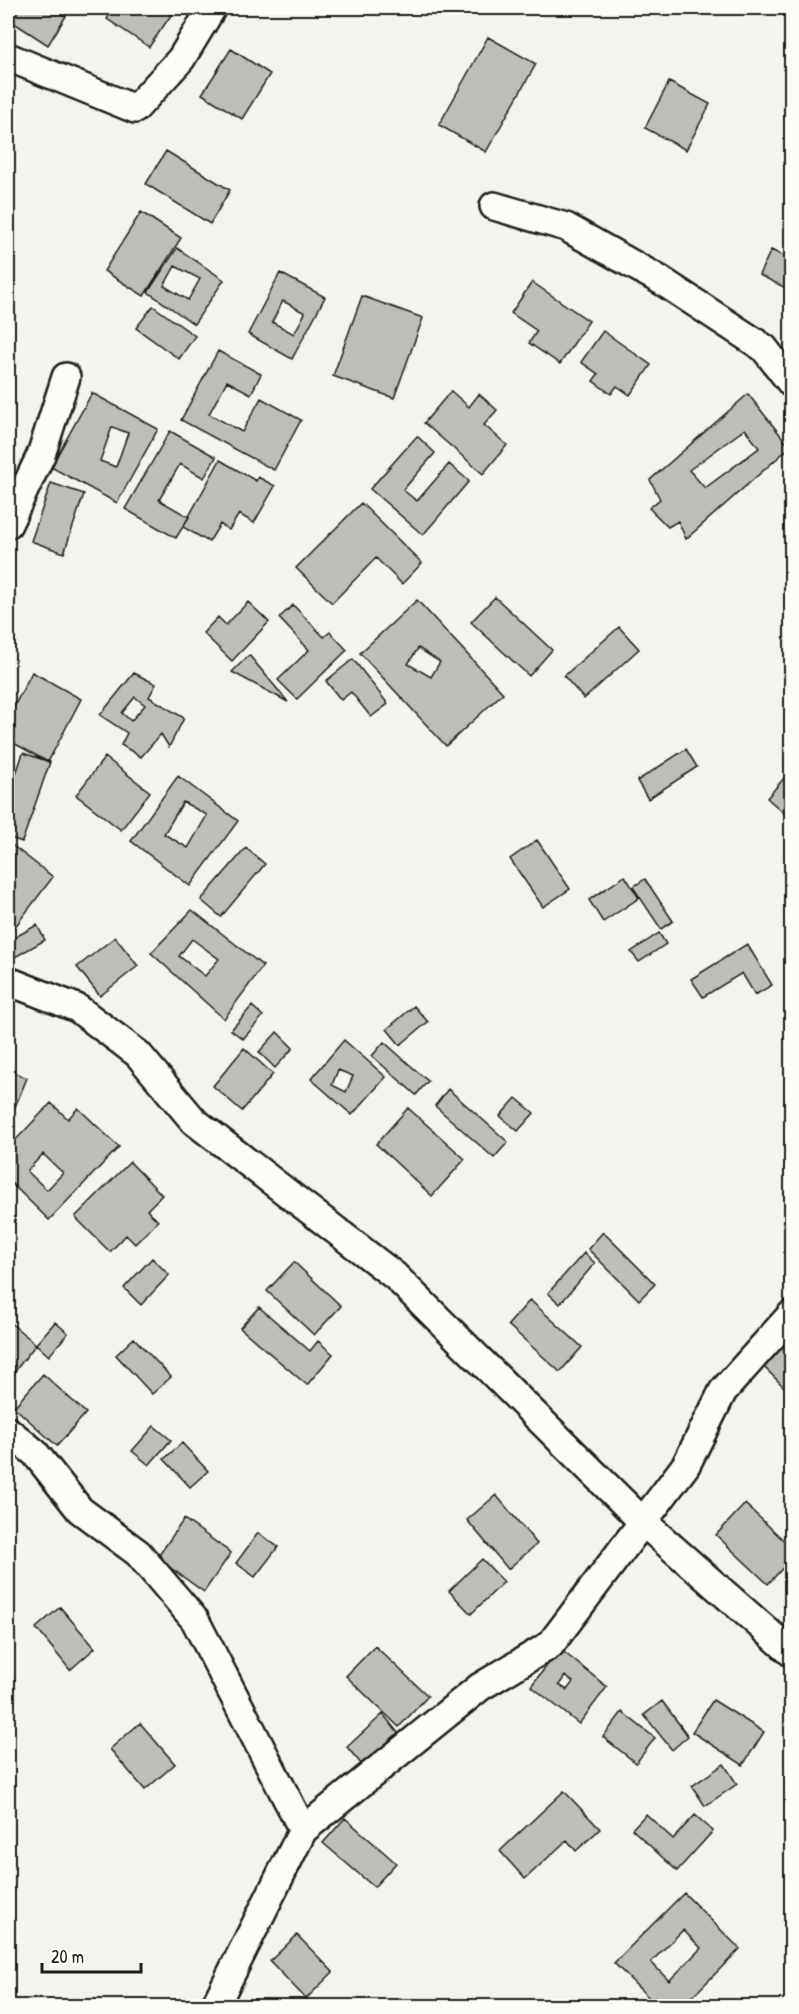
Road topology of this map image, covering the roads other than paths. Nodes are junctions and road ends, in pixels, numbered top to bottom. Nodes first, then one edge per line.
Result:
1 (212, 8) edge
2 (8, 57) edge
3 (494, 206) dead end
4 (66, 377) dead end
5 (792, 384) edge
6 (8, 524) edge
7 (8, 981) edge
8 (792, 1314) edge
9 (8, 1431) edge
10 (644, 1523) junction
11 (792, 1653) edge
12 (303, 1830) junction
13 (215, 2007) edge

1 - 2 street
3 - 5 street
4 - 6 street
7 - 10 street
8 - 10 street
9 - 12 street
10 - 11 street
10 - 12 street
12 - 13 street

